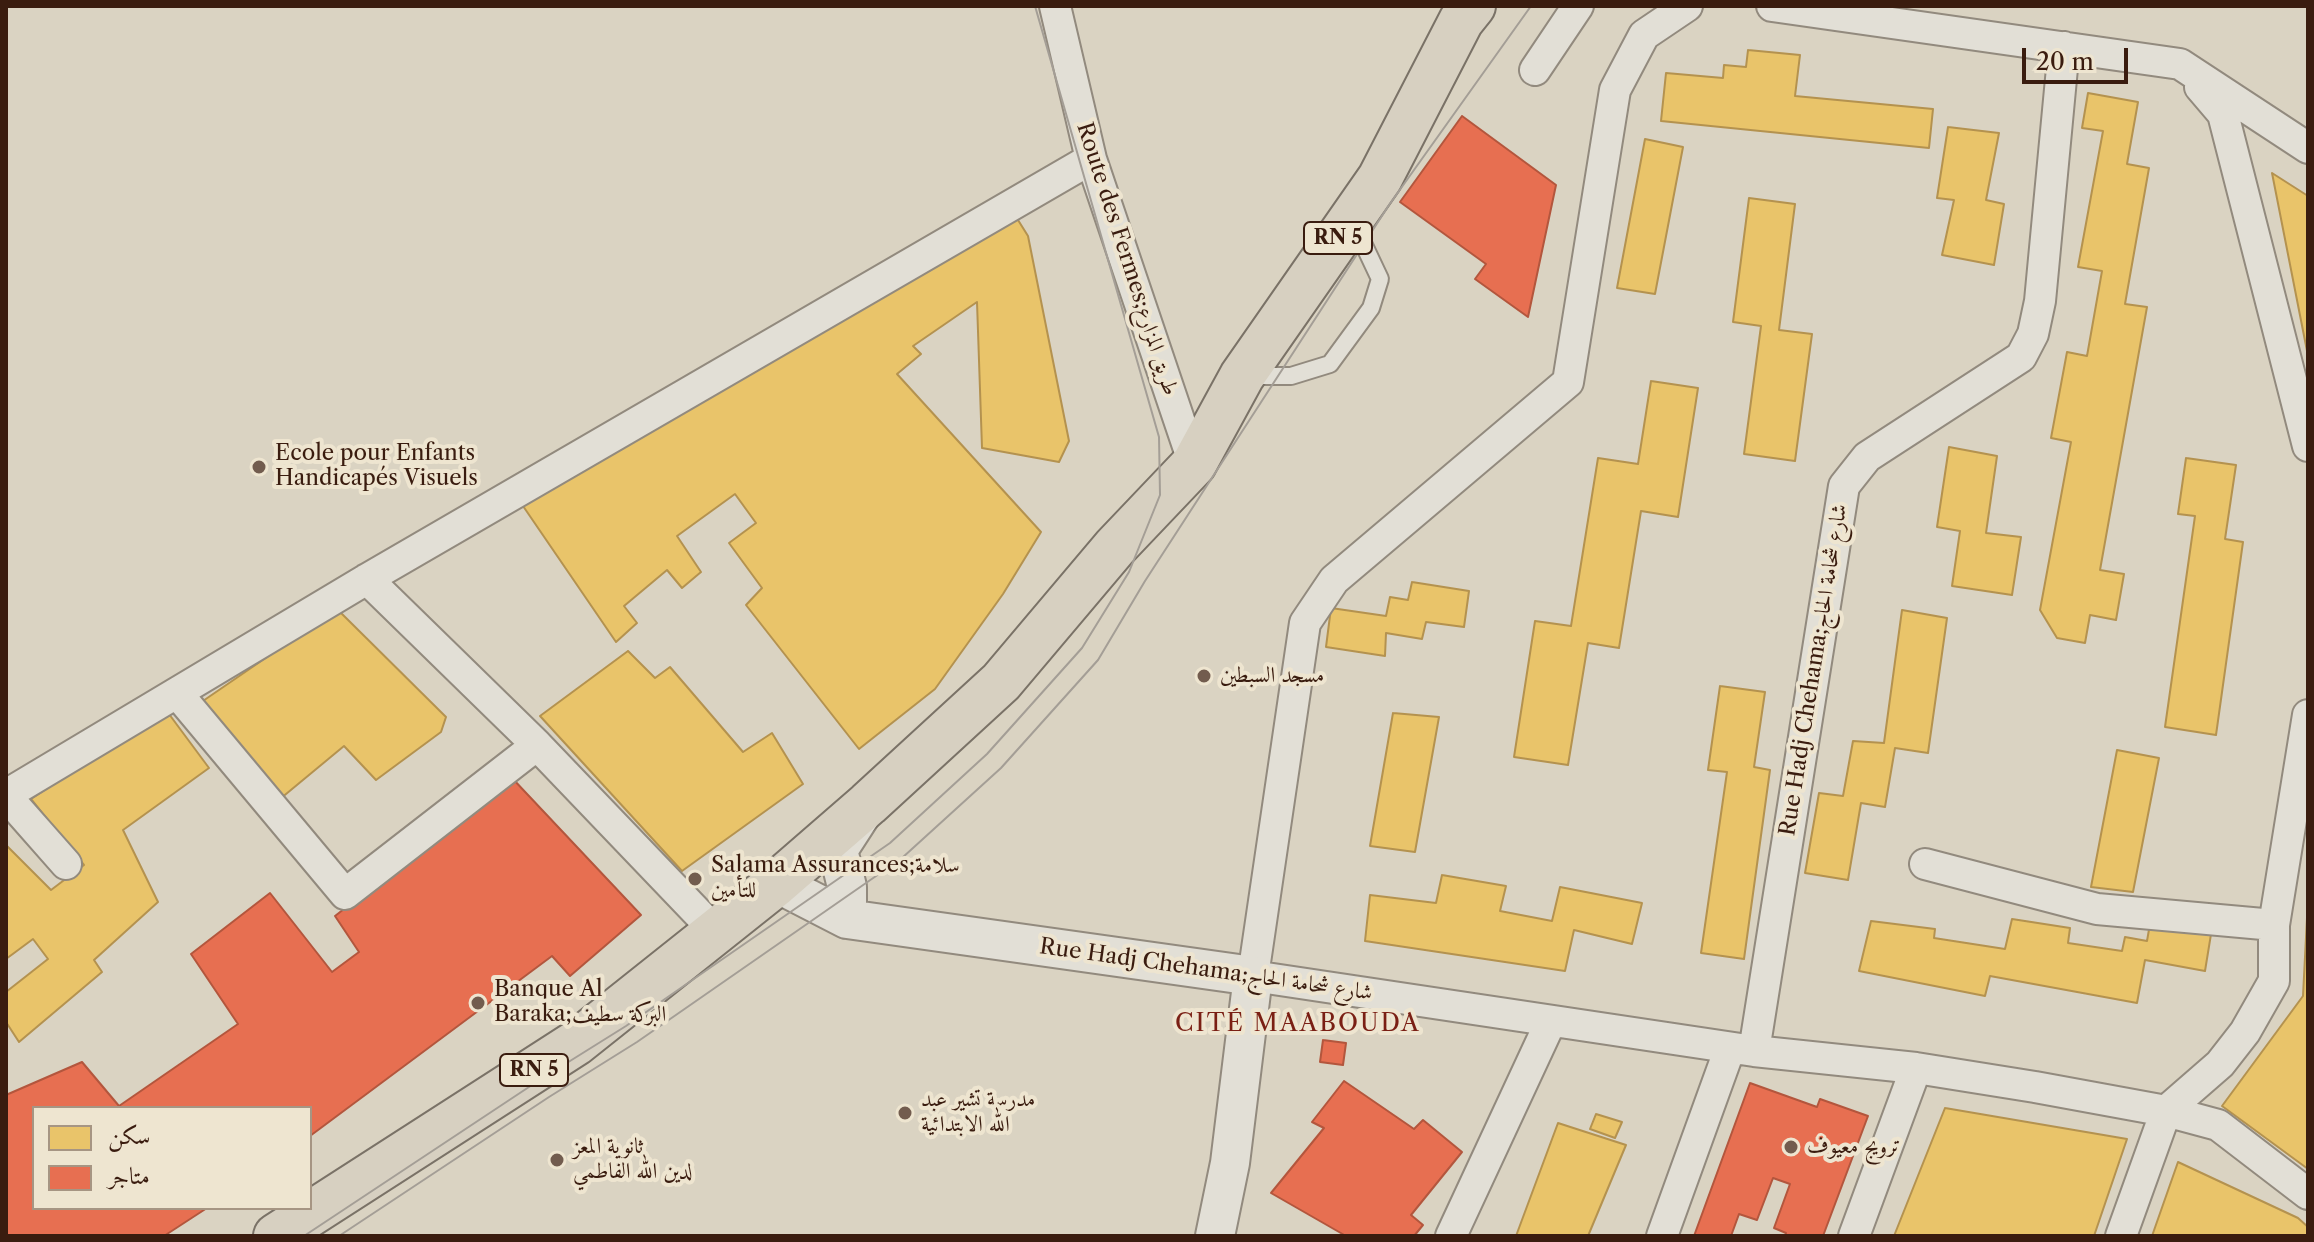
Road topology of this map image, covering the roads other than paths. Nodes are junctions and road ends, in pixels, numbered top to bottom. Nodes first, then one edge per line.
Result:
1 (1055, 6) edge
2 (1578, 6) edge
3 (1687, 6) edge
4 (1772, 6) edge
5 (1825, 9) edge
6 (1459, 11) edge
7 (2064, 47) junction
8 (2180, 64) junction
9 (1535, 70) dead end
10 (2308, 148) edge
11 (1091, 159) junction
12 (1351, 218) junction
13 (1242, 376) junction
14 (2308, 446) edge
15 (1194, 464) junction
16 (367, 579) junction
17 (177, 693) junction
18 (2308, 715) edge
19 (537, 745) junction
20 (6, 795) edge
21 (868, 804) junction
22 (66, 864) dead end
23 (1925, 864) dead end
24 (777, 883) junction
25 (847, 919) junction
26 (2274, 925) junction
27 (716, 932) junction
28 (1253, 976) junction
29 (1551, 1021) junction
30 (1742, 1049) junction
31 (1916, 1068) junction
32 (2166, 1111) junction
33 (2308, 1194) edge
34 (276, 1236) edge
35 (1215, 1236) edge
36 (1451, 1236) edge
37 (1662, 1236) edge
38 (1854, 1236) edge
39 (2121, 1236) edge

1 - 11 street, Route des Fermes;طريق المزارع
2 - 9 street
3 - 28 street
4 - 5 street
5 - 7 street
6 - 12 main road, RN 5
7 - 8 street
7 - 30 street, Rue Hadj Chehama;شارع شحامة الحاج
8 - 10 street
8 - 14 street
11 - 15 street, Route des Fermes;طريق المزارع
11 - 16 street
12 - 13 main road, RN 5
12 - 13 lane
13 - 15 main road, RN 5
15 - 21 main road, RN 5
16 - 17 street
16 - 19 street
17 - 19 street
17 - 20 street
18 - 26 street
19 - 27 street
20 - 22 street
21 - 24 main road, RN 5
21 - 25 street
23 - 26 street
24 - 25 street, Rue Hadj Chehama;شارع شحامة الحاج
24 - 27 main road, RN 5
25 - 28 street, Rue Hadj Chehama;شارع شحامة الحاج
26 - 32 street
27 - 34 main road, RN 5
28 - 29 street, Rue Hadj Chehama;شارع شحامة الحاج
28 - 35 street
29 - 30 street, Rue Hadj Chehama;شارع شحامة الحاج
29 - 36 street
30 - 31 street, Rue Hadj Chehama;شارع شحامة الحاج
30 - 37 street
31 - 32 street, Rue Hadj Chehama;شارع شحامة الحاج
31 - 38 street
32 - 33 street, Rue Hadj Chehama;شارع شحامة الحاج
32 - 39 street

